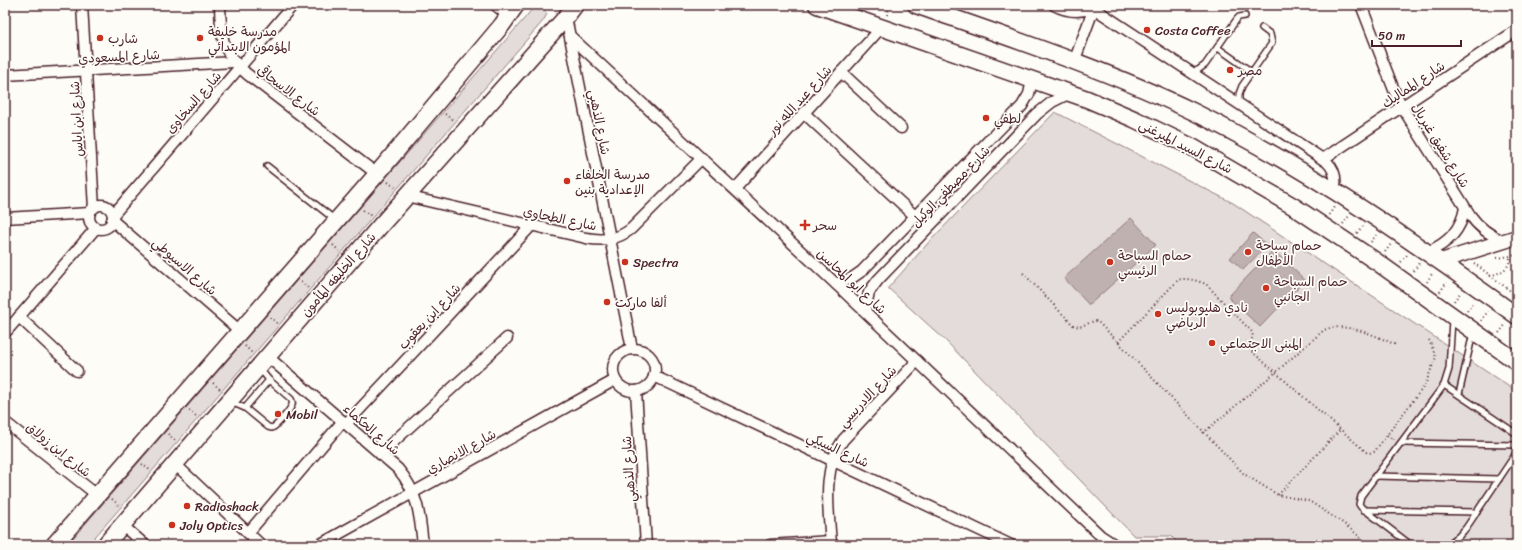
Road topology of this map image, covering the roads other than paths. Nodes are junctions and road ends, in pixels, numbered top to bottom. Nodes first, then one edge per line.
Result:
1 (82, 5) edge
2 (220, 5) edge
3 (293, 5) edge
4 (491, 5) edge
5 (529, 5) edge
6 (818, 5) edge
7 (916, 5) edge
8 (1054, 5) edge
9 (1361, 5) edge
10 (1092, 6) edge
11 (573, 8) edge
12 (509, 16) edge
13 (1245, 16) dead end
14 (882, 28) junction
15 (1262, 28) dead end
16 (1517, 30) edge
17 (570, 36) junction
18 (1218, 48) junction
19 (1074, 62) junction
20 (237, 65) junction
21 (86, 71) junction
22 (841, 72) junction
23 (1191, 72) junction
24 (1252, 72) junction
25 (5, 75) edge
26 (1032, 80) junction
27 (1070, 93) junction
28 (1239, 105) junction
29 (1402, 107) junction
30 (804, 113) junction
31 (901, 128) dead end
32 (702, 158) junction
33 (1324, 159) junction
34 (267, 166) dead end
35 (377, 174) junction
36 (735, 189) junction
37 (1338, 194) junction
38 (406, 196) junction
39 (1465, 208) junction
40 (92, 210) junction
41 (916, 217) junction
42 (5, 218) edge
43 (112, 218) junction
44 (336, 221) junction
45 (532, 225) junction
46 (96, 228) junction
47 (610, 240) junction
48 (1511, 240) edge
49 (1421, 248) junction
50 (1441, 261) junction
51 (836, 284) junction
52 (865, 311) junction
53 (1515, 315) edge
54 (1453, 316) junction
55 (19, 317) junction
56 (1473, 332) junction
57 (5, 333) edge
58 (237, 334) junction
59 (507, 338) dead end
60 (632, 349) junction
61 (1514, 358) edge
62 (263, 361) junction
63 (918, 361) junction
64 (77, 371) dead end
65 (654, 376) junction
66 (269, 380) junction
67 (615, 380) junction
68 (1444, 384) junction
69 (636, 391) junction
70 (1459, 394) junction
71 (229, 400) junction
72 (245, 408) junction
73 (5, 422) edge
74 (344, 422) junction
75 (1517, 434) edge
76 (1400, 443) junction
77 (1517, 445) edge
78 (1517, 452) edge
79 (380, 454) junction
80 (832, 461) junction
81 (174, 464) junction
82 (1375, 476) junction
83 (1499, 479) junction
84 (414, 492) junction
85 (99, 493) junction
86 (1364, 510) junction
87 (1477, 512) junction
88 (126, 520) junction
89 (248, 533) junction
90 (831, 543) edge
91 (54, 545) edge
92 (104, 545) edge
93 (146, 545) edge
94 (261, 545) edge
95 (319, 545) edge
96 (422, 545) edge
97 (646, 545) edge
98 (770, 545) edge
99 (1011, 545) edge
100 (1115, 545) edge
101 (1411, 545) edge
102 (1447, 545) edge

1 - 21 street, شارع ابن اياس
2 - 20 street, شارع الاسحاقي
3 - 20 street, شارع السخاوى
4 - 12 lane
5 - 12 main road
6 - 14 main road, شارع السيد الميرغنى
7 - 19 main road
8 - 10 street
9 - 29 street, شارع شفيق غبريال
10 - 19 street
10 - 23 street
11 - 17 street, شارع الذهبي
11 - 38 main road, شارع الخليفه المأمون
12 - 35 main road
13 - 18 lane
14 - 22 street, شارع عبد الله نور
14 - 26 main road, شارع السيد الميرغنى
15 - 24 lane
16 - 29 street, شارع المماليك
17 - 32 street, شارع ابو المحاسن
17 - 47 street, شارع الذهبي
18 - 23 lane
18 - 24 lane
19 - 37 main road
20 - 21 street, شارع المسعودي
20 - 35 street, شارع الاسحاقي
20 - 43 street, شارع السخاوى
21 - 25 street, شارع المسعودي
21 - 40 street, شارع ابن اياس
22 - 30 street, شارع عبد الله نور
22 - 31 street
23 - 28 street
24 - 28 lane
26 - 27 main road, شارع السيد الميرغنى
26 - 41 street, شارع مصطفي الوكيل
27 - 52 street, شارع مصطفي الوكيل
27 - 54 main road, شارع السيد الميرغنى
28 - 33 street
29 - 33 street, شارع المماليك
29 - 39 street, شارع شفيق غبريال
30 - 36 street, شارع عبد الله نور
30 - 41 street
32 - 36 street, شارع ابو المحاسن
32 - 47 street, شارع الطحاوي
33 - 37 street
34 - 44 lane
35 - 44 main road
36 - 51 street, شارع ابو المحاسن
37 - 49 main road
38 - 45 street, شارع الطحاوي
38 - 62 main road, شارع الخليفه المأمون
39 - 48 street, شارع شفيق غبريال
39 - 49 street, شارع شفيق غبريال
40 - 42 street
40 - 43 street
40 - 46 street
41 - 51 street, شارع مصطفي الوكيل
43 - 46 street
43 - 58 street, شارع الاسيوطي
44 - 58 main road
45 - 47 street, شارع الطحاوي
45 - 74 street, شارع ابن يعقوب
46 - 55 street
47 - 60 street, شارع الذهبي
48 - 50 main road
49 - 50 main road
50 - 53 main road
51 - 52 street, شارع ابو المحاسن
52 - 63 street, شارع ابو المحاسن
54 - 56 main road, شارع السيد الميرغنى
54 - 68 lane
55 - 57 street
55 - 64 street
56 - 61 main road, شارع السيد الميرغنى
56 - 70 lane
58 - 85 main road
59 - 79 street
60 - 65 street
60 - 67 street
62 - 66 lane
62 - 71 main road, شارع الخليفه المأمون
62 - 74 street, شارع الحكماء
63 - 80 street, شارع الادريسي
63 - 100 street, شارع ابو المحاسن
65 - 69 street
65 - 80 street, شارع السبكي
66 - 72 lane
66 - 72 lane
67 - 69 street
67 - 84 street, شارع الانصاري
68 - 70 lane
68 - 76 lane
69 - 97 street, شارع الذهبي
70 - 75 lane
71 - 72 lane
71 - 81 main road, شارع الخليفه المأمون
73 - 85 street, شارع ابن زولاق
74 - 79 street, شارع الحكماء
74 - 89 street, شارع ابن يعقوب
76 - 77 lane
76 - 82 lane
78 - 83 lane
79 - 84 street, شارع الحكماء
80 - 90 street, شارع الادريسي
80 - 99 street, شارع السبكي
81 - 88 main road, شارع الخليفه المأمون
81 - 89 street
82 - 83 lane
82 - 86 lane
83 - 87 lane
84 - 95 street, شارع الانصاري
84 - 96 street, شارع الحكماء
85 - 91 main road
86 - 87 lane
86 - 101 lane
87 - 102 lane
88 - 92 main road, شارع الخليفه المأمون
88 - 93 street
89 - 94 street
90 - 98 street

